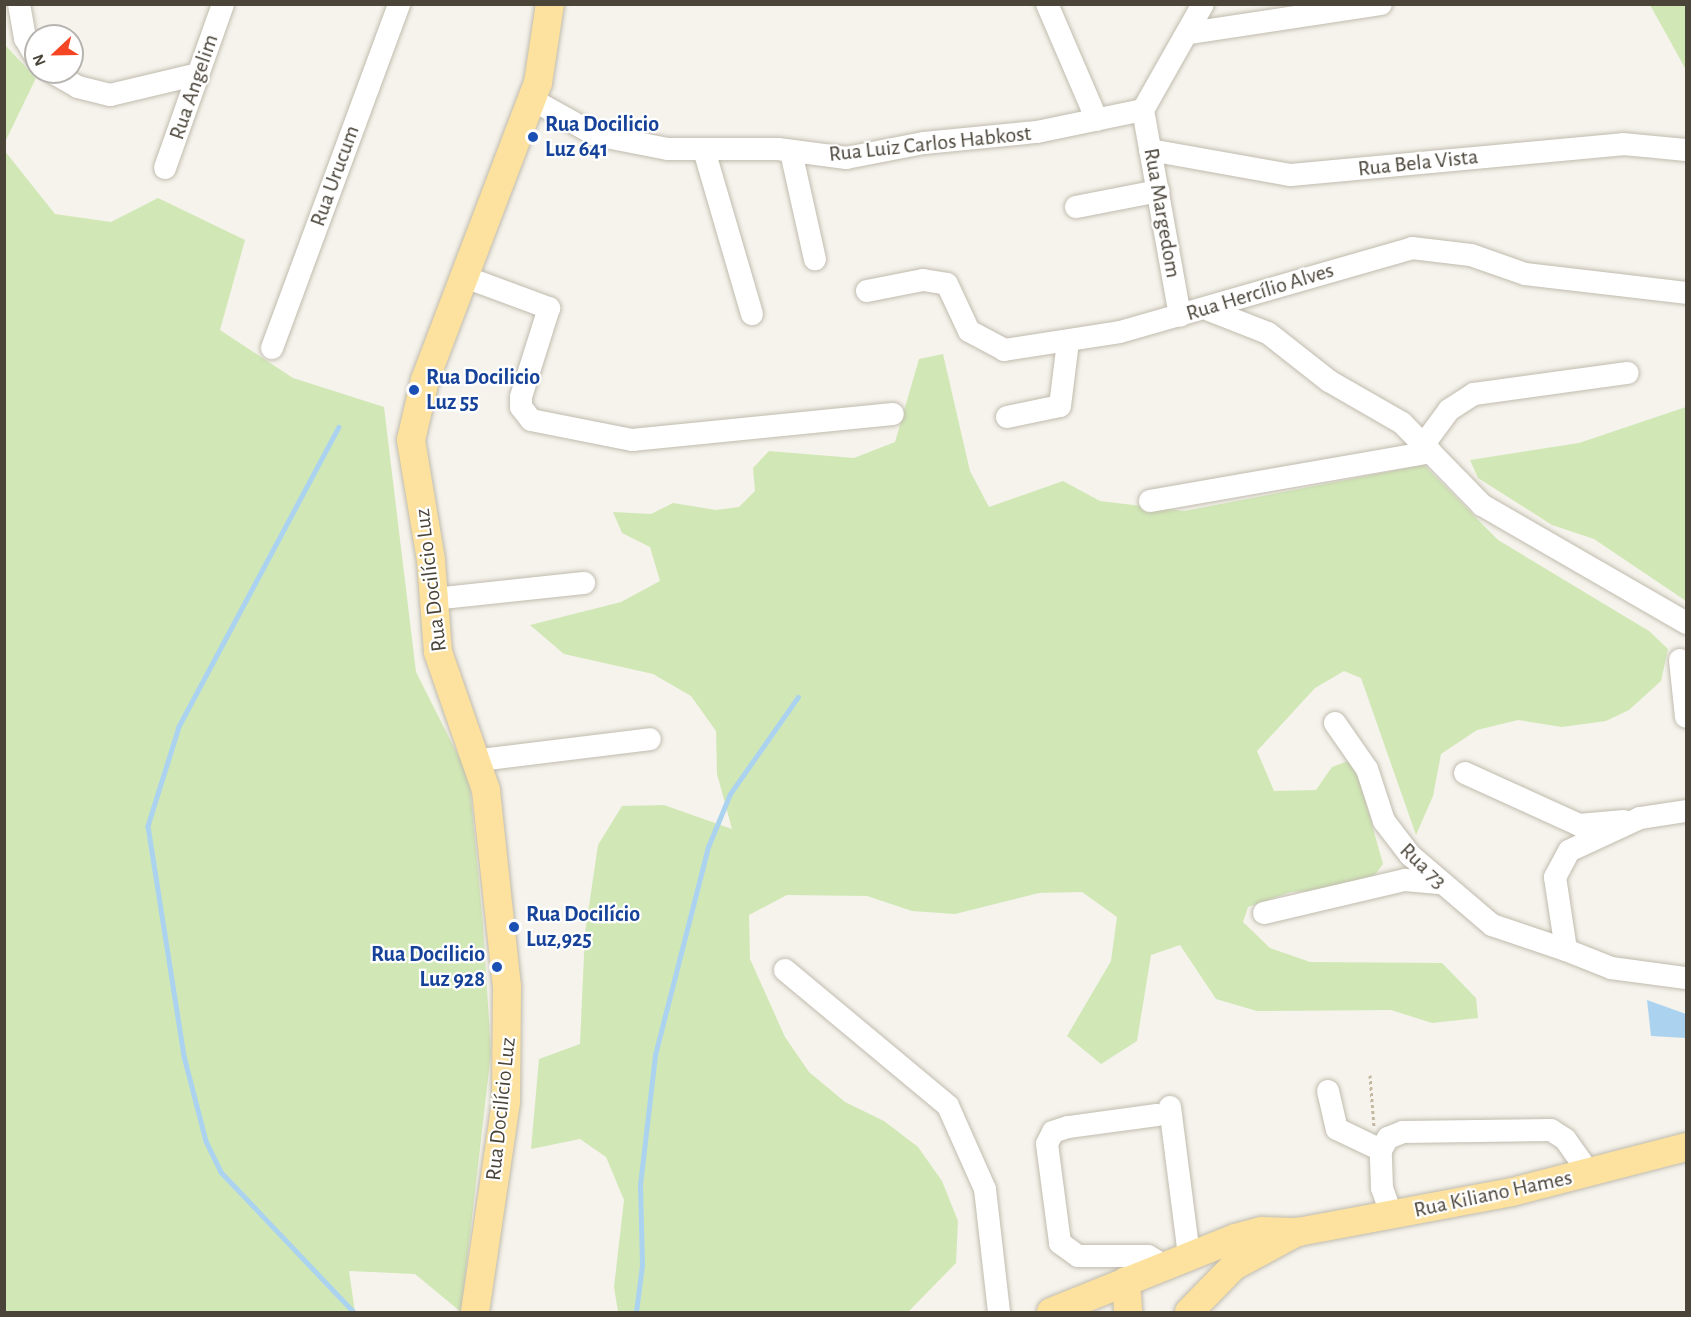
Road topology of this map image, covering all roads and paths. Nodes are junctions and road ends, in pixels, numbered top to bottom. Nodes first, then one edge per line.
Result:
1 (19, 4) edge
2 (223, 4) edge
3 (399, 4) edge
4 (550, 4) edge
5 (1047, 4) edge
6 (1203, 4) edge
7 (1381, 4) edge
8 (24, 32) edge
9 (1190, 33) junction
10 (199, 74) junction
11 (73, 84) edge
12 (533, 100) junction
13 (1143, 110) junction
14 (1097, 120) junction
15 (704, 150) junction
16 (1150, 150) junction
17 (1686, 150) edge
18 (791, 152) junction
19 (165, 168) dead end
20 (1158, 191) junction
21 (1076, 207) dead end
22 (815, 258) dead end
23 (465, 277) junction
24 (867, 291) dead end
25 (1686, 293) edge
26 (1209, 310) junction
27 (752, 314) dead end
28 (1180, 316) junction
29 (1068, 342) junction
30 (272, 348) dead end
31 (1629, 373) dead end
32 (893, 414) dead end
33 (1006, 417) dead end
34 (1428, 448) junction
35 (1150, 501) dead end
36 (584, 583) dead end
37 (434, 599) junction
38 (1686, 623) edge
39 (1680, 660) dead end
40 (1686, 717) edge
41 (1335, 723) dead end
42 (650, 739) dead end
43 (480, 760) junction
44 (1465, 773) dead end
45 (1686, 811) edge
46 (1640, 818) junction
47 (1439, 883) junction
48 (1264, 914) dead end
49 (1566, 950) junction
50 (785, 970) dead end
51 (1686, 978) edge
52 (1370, 1074) dead end
53 (1328, 1091) dead end
54 (1382, 1147) junction
55 (1686, 1147) edge
56 (1590, 1174) junction
57 (1391, 1214) junction
58 (1298, 1232) junction
59 (1176, 1260) junction
60 (1126, 1281) junction
61 (1193, 1309) edge
62 (475, 1312) edge
63 (999, 1312) edge
64 (1051, 1312) edge
65 (1128, 1312) edge

1 - 8 street
2 - 10 street, Rua Angelim
3 - 30 street, Rua Urucum
4 - 12 main road, Rua Docilício Luz
5 - 14 street
6 - 9 street
7 - 9 street
9 - 13 street
10 - 11 street
10 - 19 street, Rua Angelim
12 - 15 street, Rua Luiz Carlos Habkost
12 - 23 main road, Rua Docilício Luz
13 - 14 street, Rua Luiz Carlos Habkost
13 - 16 street, Rua Margedom
14 - 18 street, Rua Luiz Carlos Habkost
15 - 18 street, Rua Luiz Carlos Habkost
15 - 27 street
16 - 17 street, Rua Bela Vista
16 - 20 street, Rua Margedom
18 - 22 street
20 - 21 street
20 - 28 street, Rua Margedom
23 - 32 street
23 - 37 main road, Rua Docilício Luz
24 - 29 street, Rua Hercílio Alves
25 - 26 street, Rua Hercílio Alves
26 - 28 street, Rua Hercílio Alves
26 - 34 street
28 - 29 street, Rua Hercílio Alves
29 - 33 street
31 - 34 street
34 - 35 street
34 - 38 street
36 - 37 street
37 - 43 main road, Rua Docilício Luz
39 - 40 street
41 - 47 street, Rua 73
42 - 43 street
43 - 62 main road, Rua Docilício Luz
44 - 46 street
45 - 46 street
46 - 49 street
47 - 48 street
47 - 49 street, Rua 73
49 - 51 street, Rua 73
50 - 63 street
52 - 54 path
53 - 54 street
54 - 56 street
54 - 57 street
55 - 56 main road, Rua Kiliano Hames
56 - 57 main road, Rua Kiliano Hames
57 - 58 main road, Rua Kiliano Hames
58 - 59 main road, Rua Kiliano Hames
58 - 61 main road, Rua Kiliano Hames
59 - 59 street
59 - 60 main road, Rua Kiliano Hames
59 - 61 main road
60 - 64 main road, Rua Kiliano Hames
60 - 65 main road

